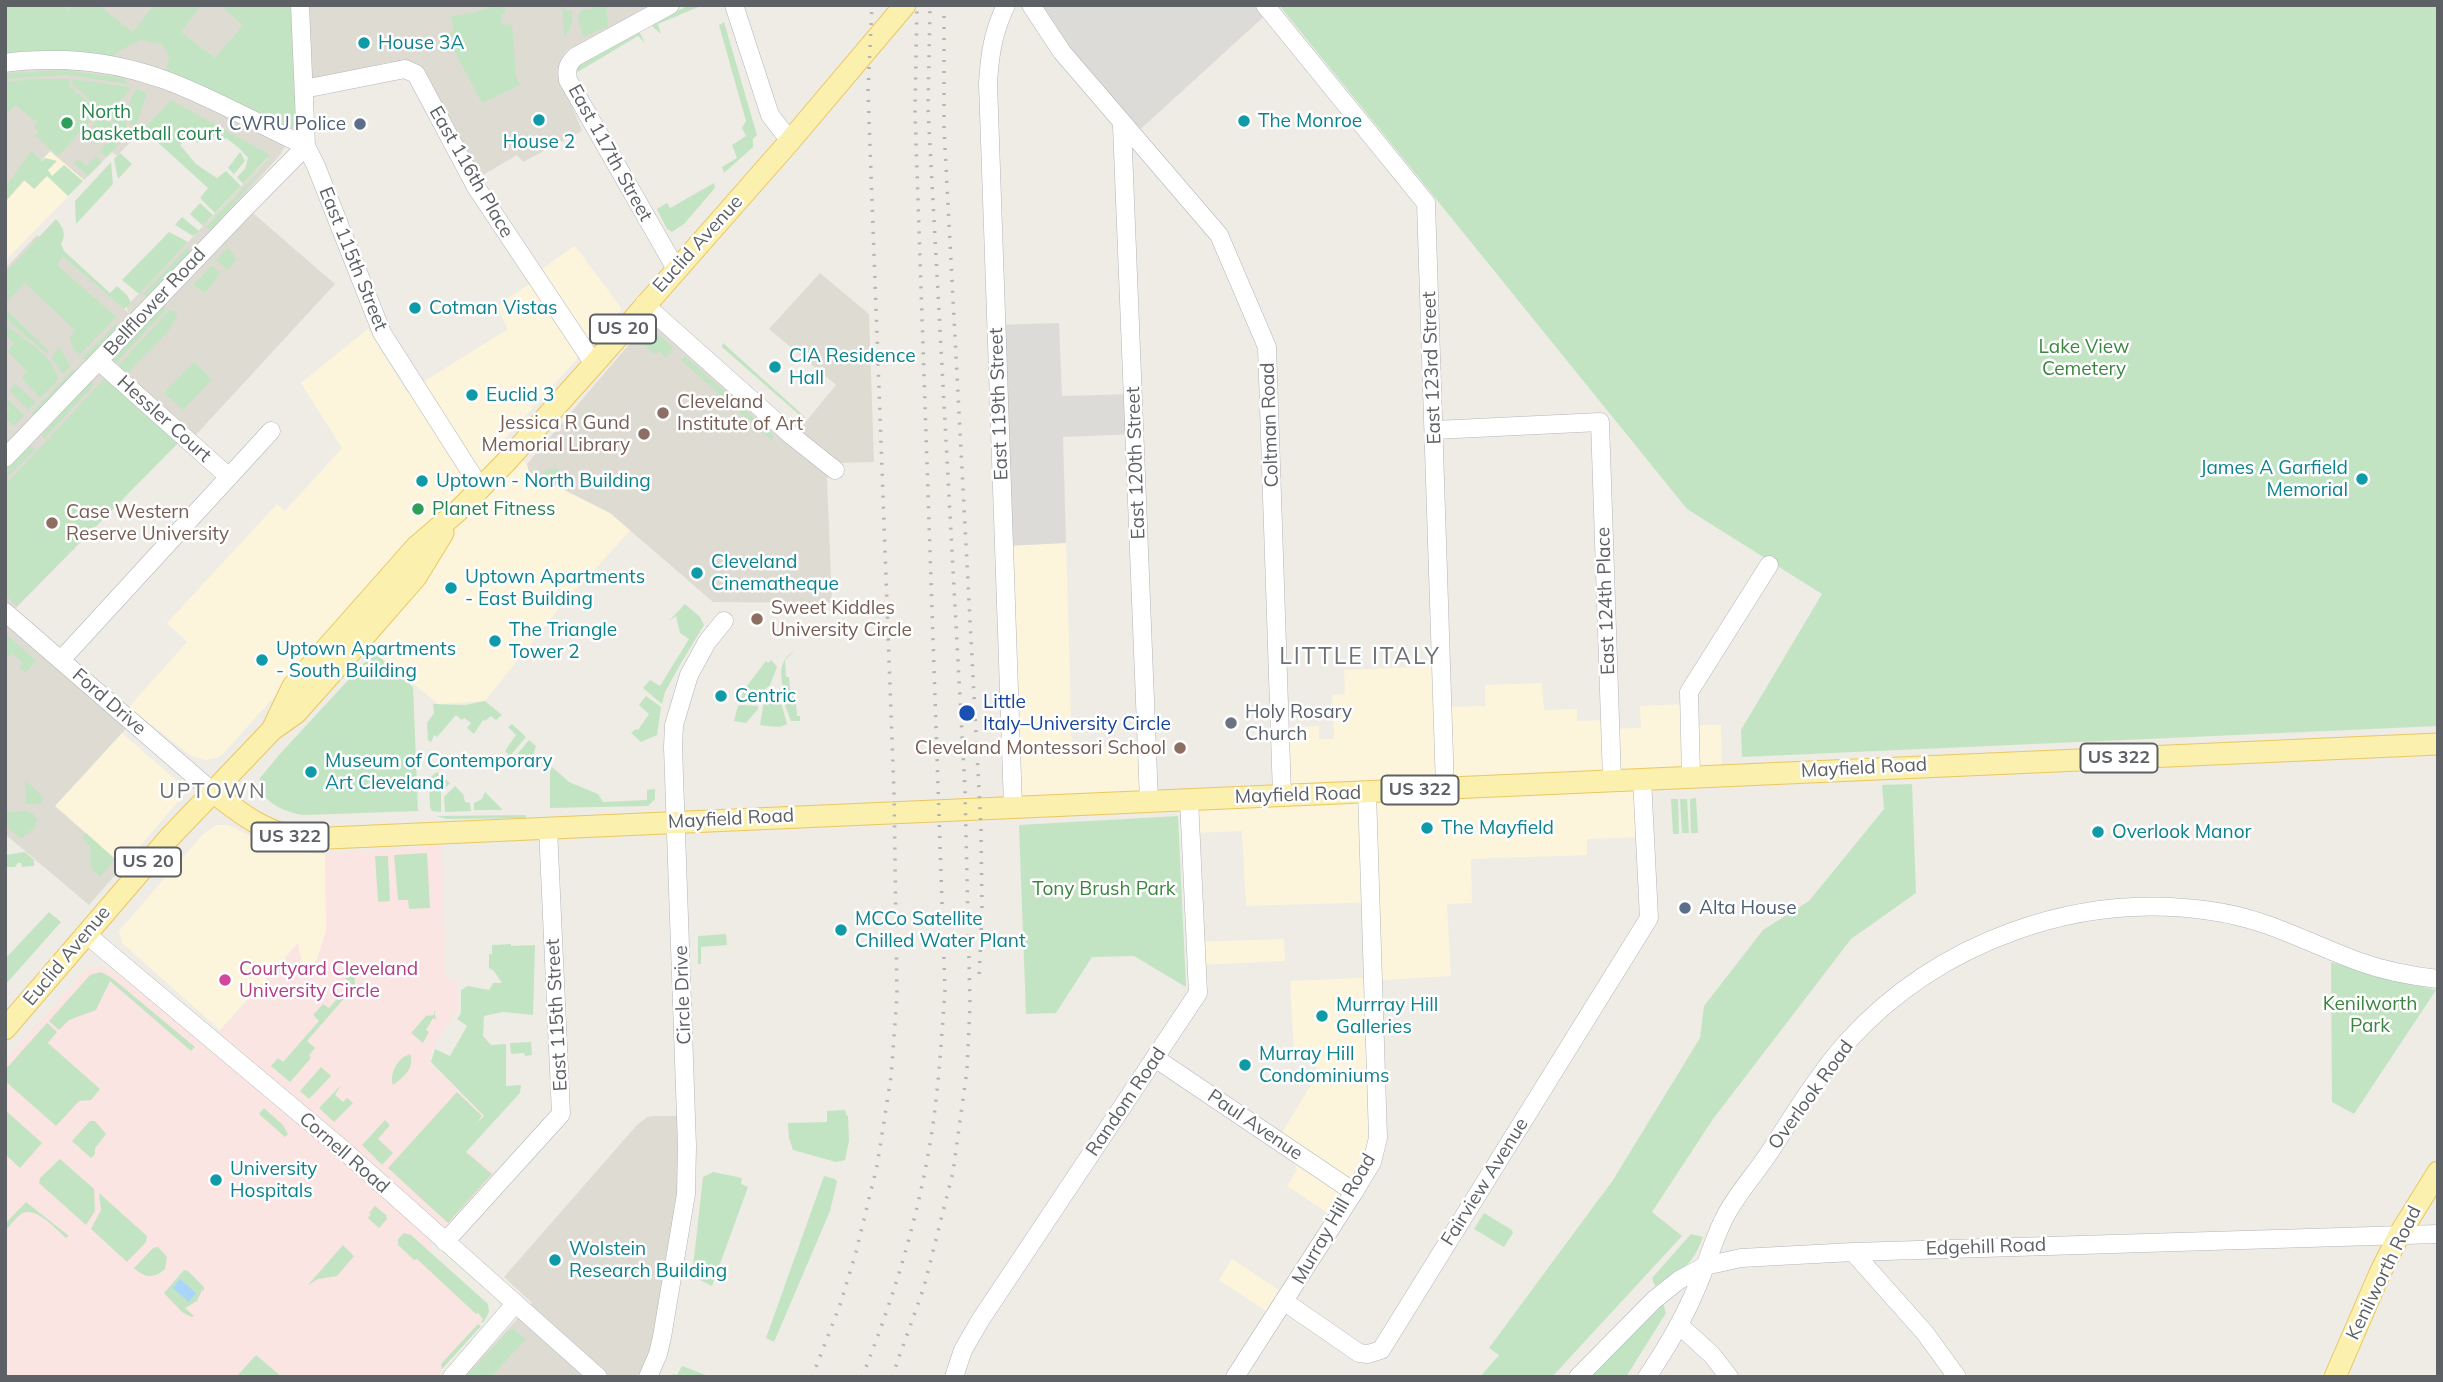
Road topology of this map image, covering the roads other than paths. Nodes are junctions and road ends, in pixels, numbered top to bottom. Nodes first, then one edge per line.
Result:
1 (300, 5) edge
2 (670, 5) edge
3 (734, 5) edge
4 (905, 5) edge
5 (1006, 5) edge
6 (1031, 5) edge
7 (1265, 5) edge
8 (5, 63) edge
9 (304, 89) junction
10 (1122, 125) junction
11 (790, 141) junction
12 (306, 146) junction
13 (676, 269) junction
14 (644, 304) junction
15 (99, 361) junction
16 (594, 364) junction
17 (1435, 430) junction
18 (271, 431) dead end
19 (5, 458) edge
20 (835, 470) dead end
21 (229, 477) junction
22 (480, 487) junction
23 (1769, 565) dead end
24 (5, 612) edge
25 (724, 621) dead end
26 (61, 660) junction
27 (2438, 744) edge
28 (1691, 776) junction
29 (1642, 779) junction
30 (1612, 780) junction
31 (1445, 788) junction
32 (213, 792) junction
33 (1367, 792) junction
34 (1282, 795) junction
35 (1189, 799) junction
36 (1149, 801) junction
37 (1013, 806) junction
38 (675, 822) junction
39 (548, 828) junction
40 (86, 934) junction
41 (2438, 979) edge
42 (5, 1028) edge
43 (1155, 1058) junction
44 (2438, 1171) edge
45 (1354, 1192) junction
46 (2438, 1234) edge
47 (2399, 1235) junction
48 (445, 1242) junction
49 (1853, 1252) junction
50 (1705, 1266) junction
51 (1285, 1302) junction
52 (515, 1304) junction
53 (1679, 1325) junction
54 (452, 1377) edge
55 (598, 1377) edge
56 (649, 1377) edge
57 (954, 1377) edge
58 (1235, 1377) edge
59 (1578, 1377) edge
60 (1647, 1377) edge
61 (1728, 1377) edge
62 (1957, 1377) edge
63 (2334, 1377) edge

1 - 9 street, East 115th Street
2 - 13 street, East 117th Street
3 - 11 street
4 - 11 main road, Euclid Avenue / US 20
5 - 37 street, East 119th Street
6 - 10 street, Coltman Road
7 - 17 street, East 123rd Street
8 - 12 street
9 - 12 street, East 115th Street
9 - 16 street, East 116th Place
10 - 34 street, Coltman Road
10 - 36 street, East 120th Street
11 - 13 main road, Euclid Avenue / US 20
12 - 15 street, Bellflower Road
12 - 22 street, East 115th Street
13 - 14 main road, Euclid Avenue / US 20
14 - 16 main road, Euclid Avenue / US 20
14 - 20 street
15 - 19 street, Bellflower Road
15 - 21 street, Hessler Court
16 - 22 main road, Euclid Avenue / US 20
17 - 30 street, East 124th Place
17 - 31 street, East 123rd Street
18 - 21 street
21 - 26 street
22 - 32 main road, Euclid Avenue / US 20
23 - 28 street
24 - 26 street, Ford Drive
25 - 38 street, Circle Drive
26 - 32 street, Ford Drive
27 - 28 main road, Mayfield Road / US 322
28 - 29 main road, Mayfield Road / US 322
29 - 30 main road, Mayfield Road / US 322
29 - 51 street, Fairview Avenue
30 - 31 main road, Mayfield Road / US 322
31 - 33 main road, Mayfield Road / US 322
32 - 39 main road, Mayfield Road / US 322
32 - 40 main road, Euclid Avenue / US 20
33 - 34 main road, Mayfield Road / US 322
33 - 45 street, Murray Hill Road
34 - 35 main road, Mayfield Road / US 322
35 - 36 main road, Mayfield Road / US 322
35 - 43 street, Random Road
36 - 37 main road, Mayfield Road / US 322
37 - 38 main road, Mayfield Road / US 322
38 - 39 main road, Mayfield Road / US 322
38 - 56 street, Circle Drive
39 - 48 street, East 115th Street
40 - 42 main road, Euclid Avenue / US 20
40 - 48 street, Cornell Road
41 - 50 street, Overlook Road
43 - 45 street, Paul Avenue
43 - 57 street, Random Road
44 - 47 main road, Kenilworth Road
45 - 51 street, Murray Hill Road
46 - 47 street, Edgehill Road
47 - 49 street, Edgehill Road
47 - 63 main road, Kenilworth Road
48 - 52 street, Cornell Road
49 - 50 street, Edgehill Road
49 - 62 street
50 - 53 street, Overlook Road
50 - 59 street, Edgehill Road
51 - 58 street, Murray Hill Road
52 - 54 street
52 - 55 street, Cornell Road
53 - 60 street, Overlook Road
53 - 61 street

